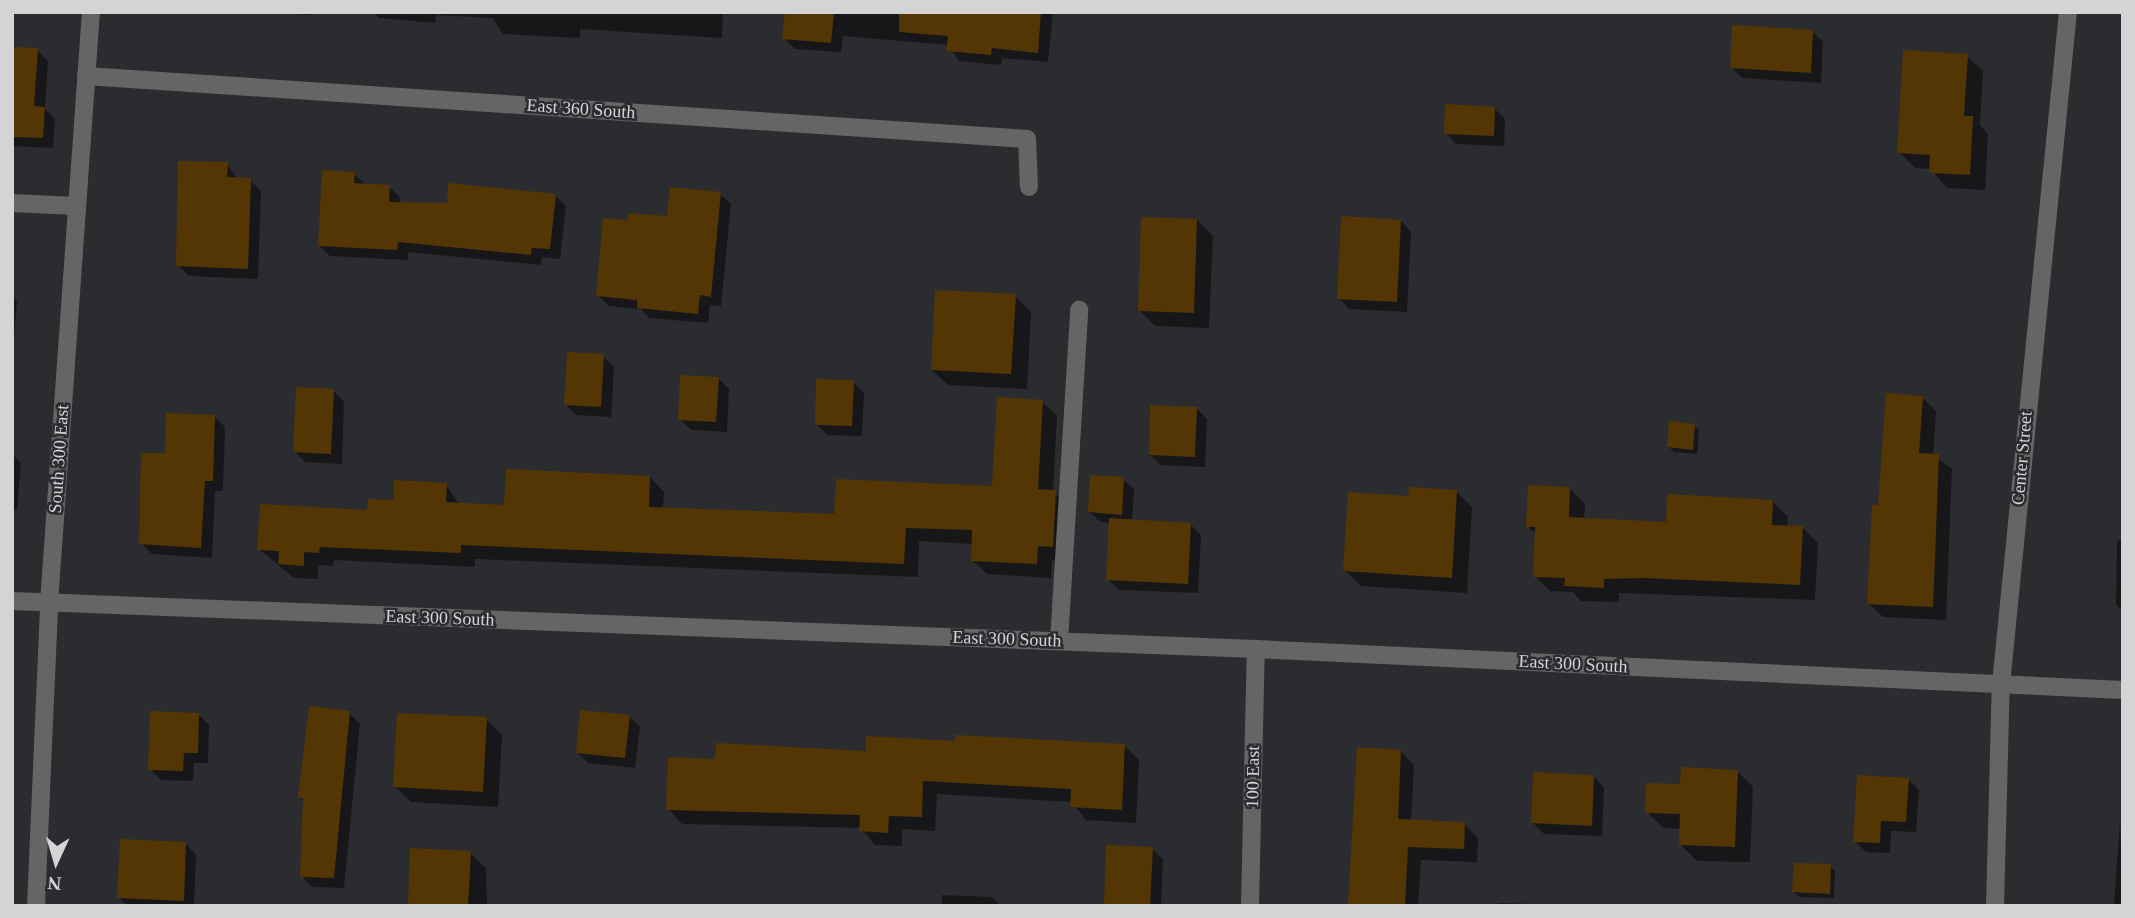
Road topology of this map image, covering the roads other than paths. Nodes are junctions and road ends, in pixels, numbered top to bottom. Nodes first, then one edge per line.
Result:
1 (91, 12) edge
2 (2067, 12) edge
3 (86, 76) junction
4 (1029, 187) dead end
5 (12, 203) edge
6 (77, 206) junction
7 (1079, 310) dead end
8 (12, 601) edge
9 (49, 603) junction
10 (1059, 641) junction
11 (1256, 649) junction
12 (2001, 684) junction
13 (2123, 690) edge
14 (36, 906) edge
15 (1250, 906) edge
16 (1995, 906) edge

1 - 3 street, South 300 East
2 - 12 street, Center Street
3 - 4 street, East 360 South
3 - 6 street, South 300 East
5 - 6 street
6 - 9 street, South 300 East
7 - 10 street
8 - 9 street, East 300 South
9 - 10 street, East 300 South
9 - 14 street, South 300 East
10 - 11 street, East 300 South
11 - 12 street, East 300 South
11 - 15 street, 100 East
12 - 13 street, East 300 South
12 - 16 street, Center Street

